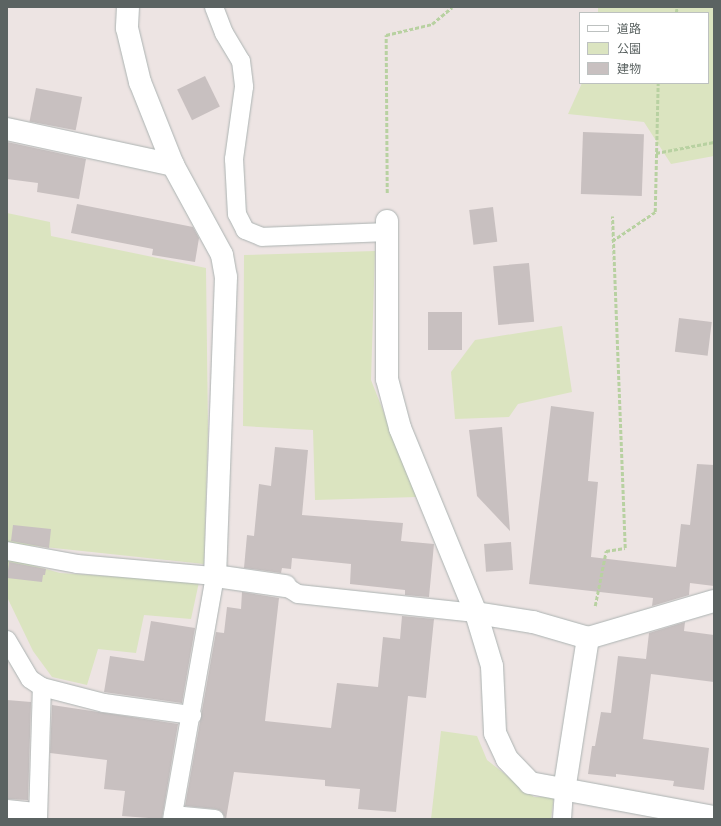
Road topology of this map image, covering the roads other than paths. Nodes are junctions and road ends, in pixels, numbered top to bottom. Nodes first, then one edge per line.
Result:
1 (128, 7) edge
2 (214, 7) edge
3 (7, 129) edge
4 (173, 165) junction
5 (386, 226) joint
6 (7, 550) edge
7 (215, 576) junction
8 (285, 586) joint
9 (714, 601) edge
10 (476, 612) junction
11 (588, 638) junction
12 (7, 640) edge
13 (42, 687) junction
14 (192, 715) junction
15 (564, 791) junction
16 (7, 809) edge
17 (38, 815) edge
18 (172, 817) edge
19 (714, 817) edge
20 (215, 819) edge
21 (562, 819) edge

1 - 4 street
2 - 5 lane
3 - 4 street
4 - 7 street
5 - 10 street
6 - 7 lane
7 - 8 street
7 - 14 lane
8 - 10 lane
9 - 11 street
10 - 11 street
10 - 15 street
11 - 15 street
12 - 13 lane
13 - 14 lane
13 - 17 lane
14 - 18 lane
15 - 19 street
15 - 21 lane
16 - 17 lane
18 - 20 lane

